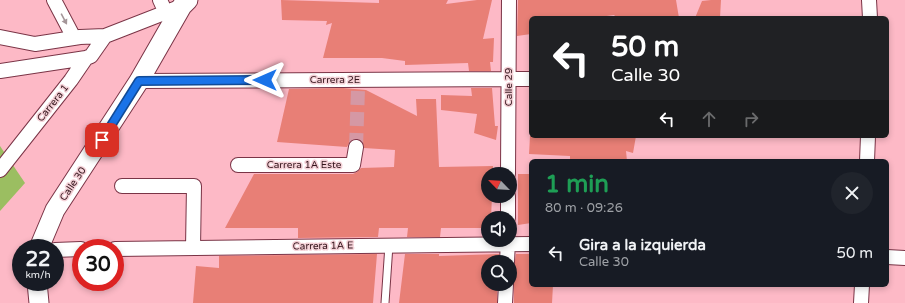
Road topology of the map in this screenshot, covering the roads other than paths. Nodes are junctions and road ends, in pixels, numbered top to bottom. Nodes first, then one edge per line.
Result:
1 (54, 0) edge
2 (509, 0) edge
3 (869, 0) edge
4 (174, 5) edge
5 (870, 16) edge
6 (105, 36) junction
7 (0, 37) edge
8 (77, 38) junction
9 (88, 57) junction
10 (0, 71) edge
11 (509, 79) junction
12 (529, 79) edge
13 (139, 81) junction
14 (868, 138) edge
15 (356, 147) tunnel mouth
16 (867, 159) edge
17 (238, 165) dead end
18 (508, 167) edge
19 (0, 170) edge
20 (122, 186) dead end
21 (43, 239) edge
22 (481, 243) edge
23 (517, 243) edge
24 (529, 244) edge
25 (389, 245) junction
26 (193, 248) junction
27 (124, 249) edge
28 (889, 257) edge
29 (905, 258) edge
30 (862, 287) edge
31 (38, 291) edge
32 (506, 291) edge
33 (39, 303) edge
34 (385, 303) edge
35 (505, 303) edge
36 (861, 303) edge

1 -> 8 street
2 - 11 street, Calle 29
3 - 5 street
4 - 6 street
4 - 13 street, Calle 30
6 - 8 street
6 - 9 street, Carrera 1
7 - 8 street
8 - 9 street
9 - 10 street
9 - 19 street, Carrera 1
11 - 12 street, Carrera 2E
11 - 13 street, Carrera 2E
11 - 18 street, Calle 29
13 - 21 street, Calle 30
14 - 16 street
15 - 17 street, Carrera 1A Este
20 - 26 street
22 - 25 street, Carrera 1A E
23 - 24 street, Carrera 1A E
25 - 26 street, Carrera 1A E
25 - 34 lane
26 - 27 street, Carrera 1A E
28 - 29 street
30 - 36 street
31 - 33 street
32 - 35 street

